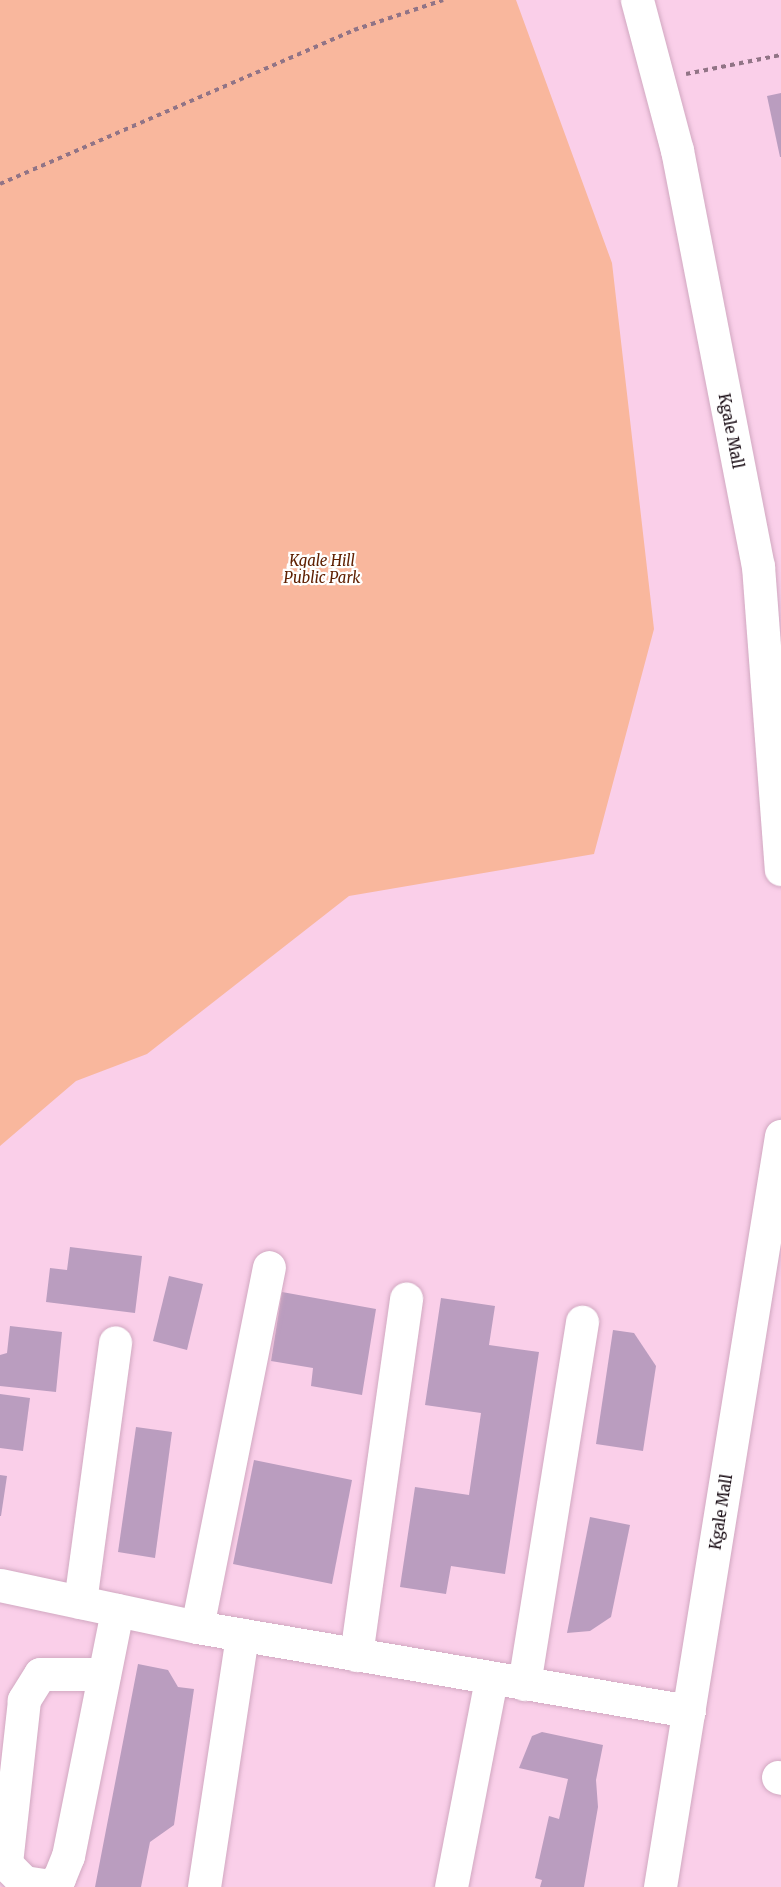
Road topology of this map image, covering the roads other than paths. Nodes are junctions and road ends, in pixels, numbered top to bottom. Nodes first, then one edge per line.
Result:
1 (637, 0) edge
2 (781, 869) edge
3 (781, 1136) edge
4 (771, 1264) edge
5 (269, 1267) dead end
6 (406, 1298) dead end
7 (582, 1322) dead end
8 (115, 1342) dead end
9 (0, 1585) edge
10 (80, 1602) junction
11 (117, 1610) junction
12 (197, 1627) junction
13 (242, 1635) junction
14 (356, 1655) junction
15 (104, 1674) junction
16 (491, 1679) junction
17 (524, 1684) junction
18 (689, 1711) junction
19 (204, 1887) edge
20 (451, 1887) edge
21 (660, 1887) edge

1 - 2 street, Kgale Mall
3 - 4 street, Kgale Mall
4 - 18 street, Kgale Mall
5 - 12 street
6 - 14 street
7 - 17 street
8 - 10 street
9 - 10 street
10 - 11 street
11 - 12 street
11 - 15 street
12 - 13 street
13 - 14 street
13 - 19 street
14 - 16 street
15 - 15 street
16 - 17 street
16 - 20 street
17 - 18 street
18 - 21 street, Kgale Mall

